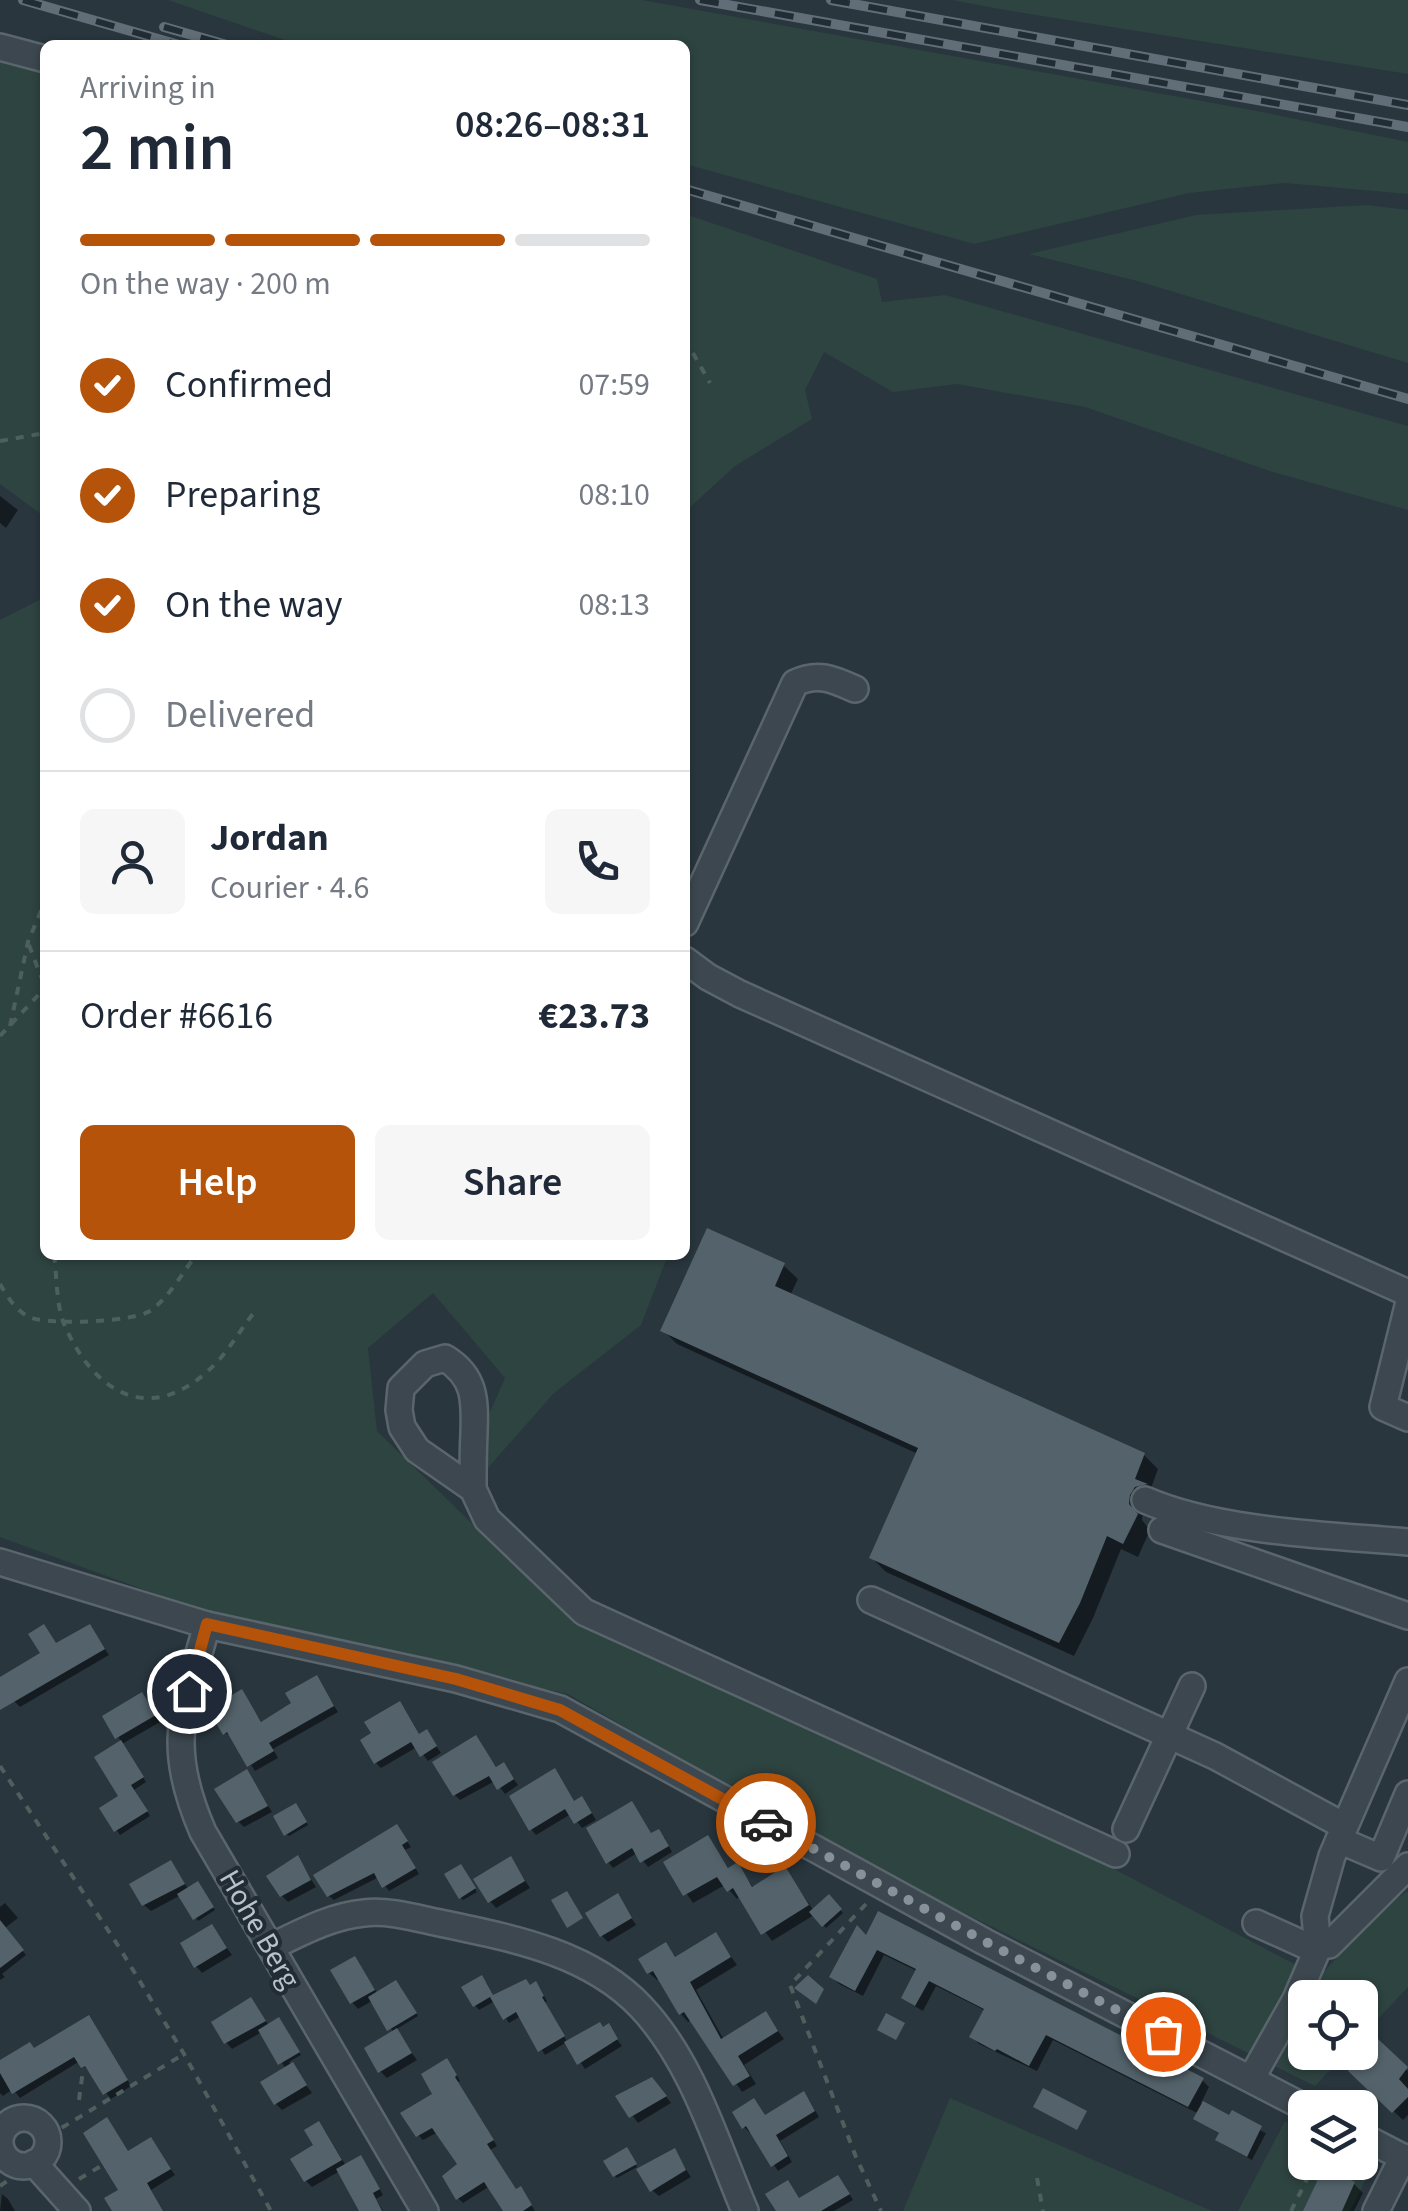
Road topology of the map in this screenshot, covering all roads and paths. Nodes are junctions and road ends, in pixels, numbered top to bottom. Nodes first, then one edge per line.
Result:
1 (0, 47) edge
2 (40, 58) edge
3 (690, 348) edge
4 (710, 383) dead end
5 (40, 434) edge
6 (0, 441) edge
7 (854, 689) dead end
8 (690, 911) edge
9 (40, 913) edge
10 (28, 942) junction
11 (690, 964) edge
12 (40, 974) edge
13 (40, 993) edge
14 (10, 1026) junction
15 (0, 1036) edge
16 (55, 1260) edge
17 (192, 1260) edge
18 (0, 1284) edge
19 (1408, 1293) edge
20 (1408, 1306) edge
21 (256, 1310) dead end
22 (63, 1322) junction
23 (1408, 1418) edge
24 (474, 1489) junction
25 (1144, 1500) dead end
26 (1162, 1530) dead end
27 (1408, 1542) edge
28 (0, 1562) edge
29 (871, 1600) dead end
30 (1408, 1616) edge
31 (207, 1624) junction
32 (1408, 1681) edge
33 (1192, 1686) dead end
34 (1169, 1735) junction
35 (0, 1766) edge
36 (1408, 1794) edge
37 (1126, 1829) dead end
38 (1342, 1833) junction
39 (1116, 1854) dead end
40 (1408, 1866) edge
41 (882, 1886) junction
42 (1256, 1923) dead end
43 (271, 1947) junction
44 (1318, 1948) junction
45 (184, 2054) junction
46 (83, 2070) dead end
47 (1251, 2079) junction
48 (1288, 2099) edge
49 (79, 2100) dead end
50 (3, 2124) edge
51 (48, 2136) junction
52 (1378, 2145) edge
53 (1405, 2159) edge
54 (34, 2164) junction
55 (1037, 2178) dead end
56 (1306, 2180) edge
57 (77, 2211) edge
58 (271, 2211) edge
59 (424, 2211) edge
60 (745, 2211) edge
61 (881, 2211) edge
62 (1043, 2211) edge
63 (1291, 2211) edge
64 (1376, 2211) edge

1 - 2 street
3 - 4 path
5 - 6 path
7 - 8 street
9 - 10 path
10 - 12 path
10 - 14 path
11 - 19 street
13 - 14 path
14 - 15 path
16 - 22 path
17 - 22 path
18 - 22 path
20 - 23 street
21 - 22 path
24 - 24 street
24 - 39 street
25 - 27 street
26 - 30 street
28 - 31 street
29 - 34 street
31 - 41 street
31 - 43 street, Hohe Berg
32 - 38 street
33 - 34 street
34 - 37 street
34 - 38 street
35 - 45 path
36 - 38 street
38 - 44 street
40 - 44 street
41 - 47 street
41 - 61 path
42 - 44 street
43 - 59 street, Hohe Berg
43 - 60 street
44 - 47 street
45 - 51 path
45 - 58 path
46 - 49 path
47 - 48 street
50 - 51 street
50 - 54 street
51 - 54 street
52 - 53 street
53 - 64 street
54 - 57 street
55 - 62 path
56 - 63 path

